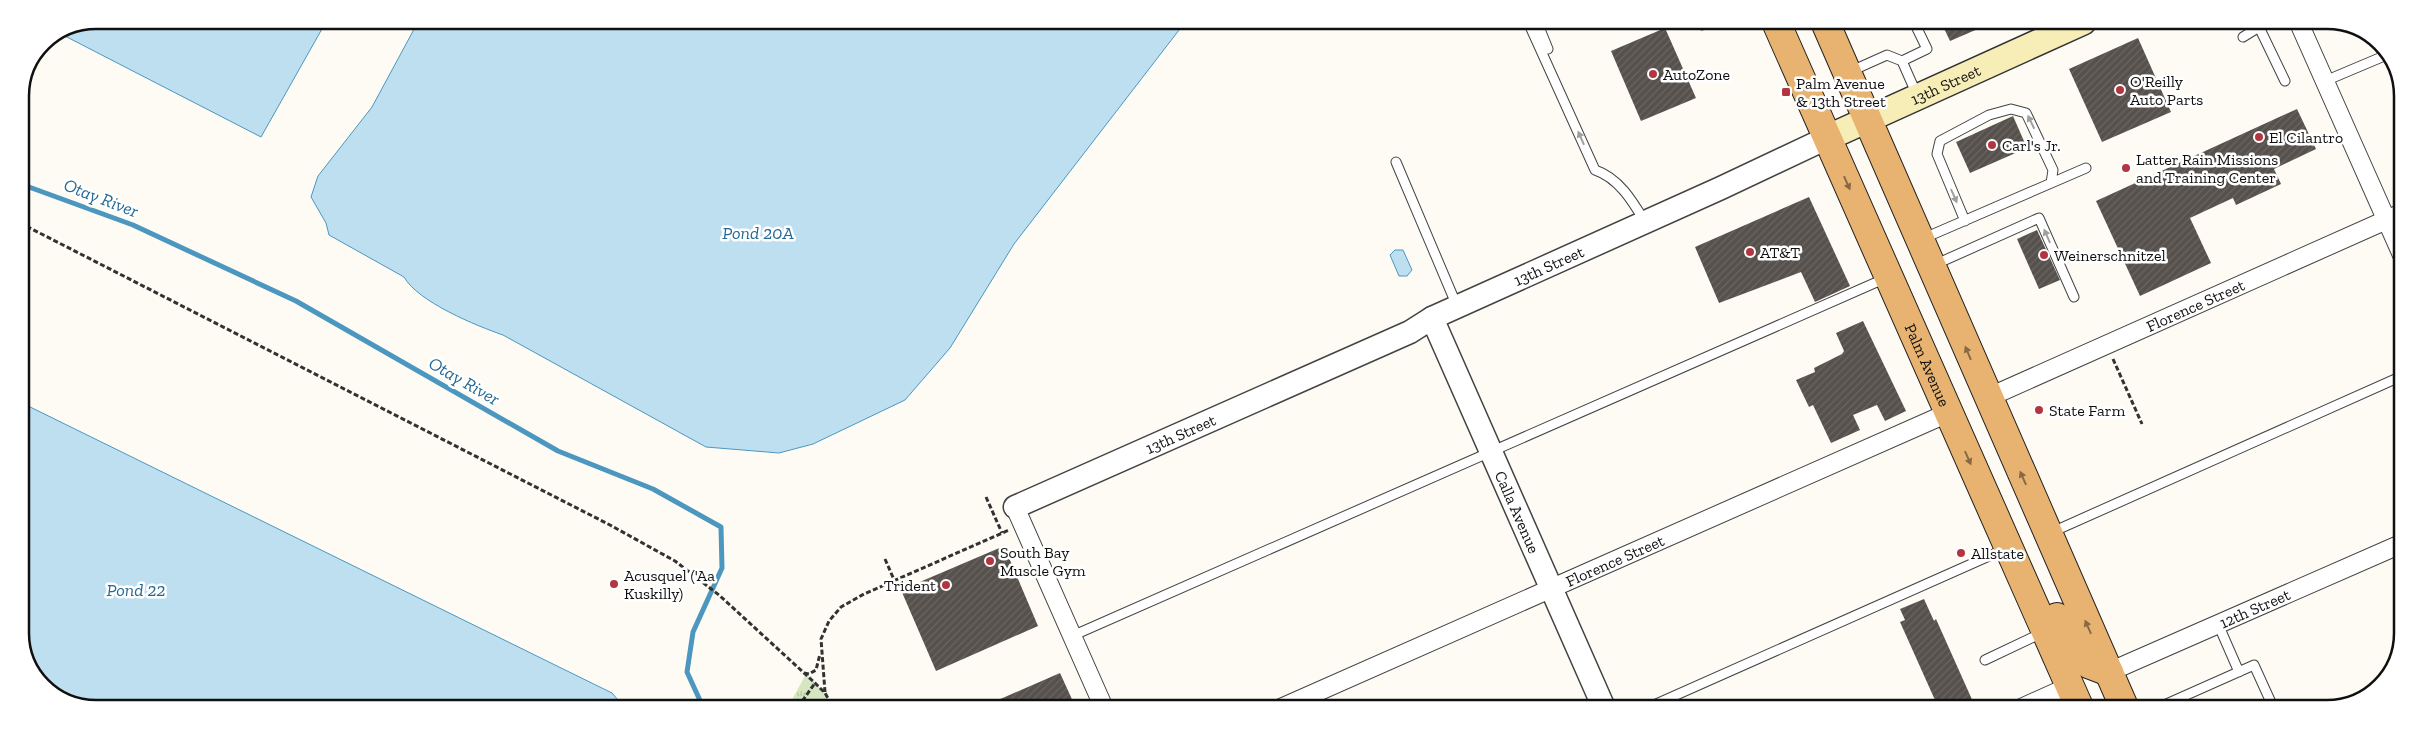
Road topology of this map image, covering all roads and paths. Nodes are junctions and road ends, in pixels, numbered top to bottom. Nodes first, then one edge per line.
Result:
1 (1531, 29) edge
2 (1540, 29) edge
3 (1779, 29) edge
4 (1828, 29) edge
5 (1917, 29) edge
6 (2068, 29) edge
7 (2256, 29) edge
8 (2260, 29) edge
9 (2302, 29) edge
10 (2243, 37) dead end
11 (2382, 57) edge
12 (1902, 61) junction
13 (1552, 72) junction
14 (1847, 73) junction
15 (2284, 81) dead end
16 (2325, 81) junction
17 (1918, 97) junction
18 (1868, 120) junction
19 (1827, 138) junction
20 (1396, 162) dead end
21 (2086, 168) dead end
22 (2052, 183) junction
23 (2394, 217) edge
24 (1965, 221) junction
25 (1645, 222) junction
26 (29, 227) edge
27 (1919, 240) junction
28 (1930, 267) junction
29 (1889, 277) junction
30 (2074, 297) dead end
31 (1458, 306) junction
32 (1432, 318) junction
33 (2107, 345) junction
34 (2394, 380) edge
35 (1987, 398) junction
36 (1948, 413) junction
37 (2142, 424) dead end
38 (1491, 451) junction
39 (986, 497) dead end
40 (1014, 517) junction
41 (1002, 533) junction
42 (2047, 534) junction
43 (2394, 547) edge
44 (2008, 548) junction
45 (885, 559) dead end
46 (895, 582) junction
47 (1551, 588) junction
48 (2218, 624) junction
49 (2046, 632) junction
50 (1072, 636) junction
51 (821, 650) junction
52 (1985, 660) dead end
53 (804, 672) junction
54 (2108, 672) junction
55 (2239, 672) junction
56 (815, 683) junction
57 (825, 692) junction
58 (2075, 697) edge
59 (803, 700) edge
60 (829, 700) edge
61 (1100, 700) edge
62 (1299, 700) edge
63 (1600, 700) edge
64 (1665, 700) edge
65 (2061, 700) edge
66 (2121, 700) edge
67 (2175, 700) edge
68 (2270, 700) edge

1 - 13 lane
2 - 13 lane
3 - 19 highway, Palm Avenue
4 - 14 highway
5 - 12 lane
6 - 17 main road, 13th Street
7 - 10 lane
8 - 15 lane
9 - 16 street
11 - 16 lane
12 - 14 lane
12 - 17 lane
25 -> 13 lane
14 - 18 highway
16 - 23 street
17 - 18 main road, 13th Street
18 - 19 main road, 13th Street
18 - 27 highway
19 - 25 street, 13th Street
19 -> 29 highway, Palm Avenue
20 - 31 lane
21 - 22 lane
22 - 24 lane
22 -> 24 lane
23 - 33 street, Florence Street
24 - 27 lane
25 - 31 street, 13th Street
26 - 53 path
27 - 28 highway
30 -> 28 lane
35 -> 28 highway
29 - 36 highway, Palm Avenue
29 - 38 lane
31 - 32 street, 13th Street
32 - 38 street, Calla Avenue
32 - 40 street, 13th Street
33 - 35 street, Florence Street
33 - 37 path
34 - 42 lane
42 -> 35 highway
36 -> 44 highway, Palm Avenue
36 - 47 street, Florence Street
38 - 47 street, Calla Avenue
38 - 50 lane
39 - 41 path
40 - 41 path
40 - 50 street
41 - 46 path
54 -> 42 highway
43 - 48 street, 12th Street
44 - 49 highway, Palm Avenue
44 - 54 highway
44 - 64 lane
45 - 46 path
46 - 51 path
47 - 62 street, Florence Street
47 - 63 street, Calla Avenue
48 - 54 street, 12th Street
48 - 55 lane
49 - 52 lane
49 - 58 highway, Palm Avenue
50 - 61 street
51 - 53 path
51 - 57 path
53 - 56 path
54 - 66 highway
55 - 67 lane
55 - 68 lane
56 - 57 path
56 - 59 path
57 - 60 path
58 - 65 street

